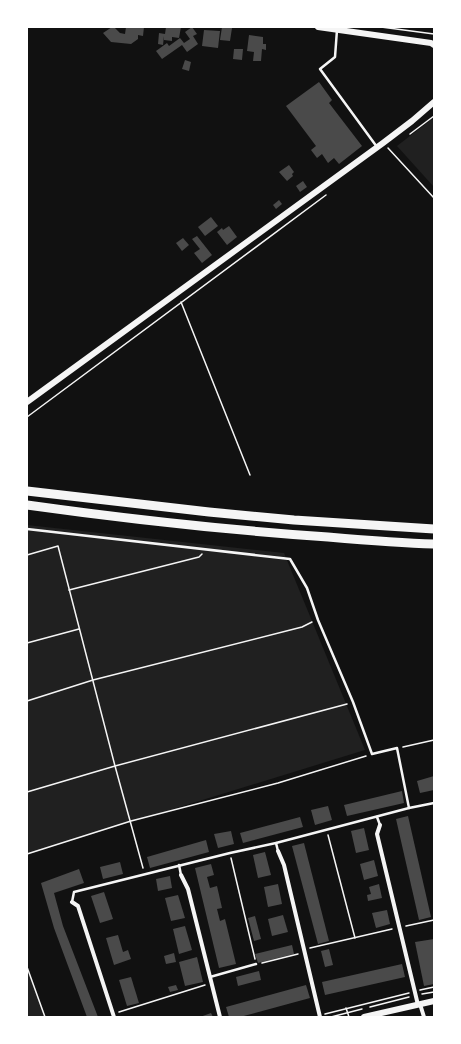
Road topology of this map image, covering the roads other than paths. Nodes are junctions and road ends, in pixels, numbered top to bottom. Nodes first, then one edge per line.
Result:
1 (318, 27) edge
2 (337, 30) junction
3 (433, 43) edge
4 (434, 102) edge
5 (377, 147) junction
6 (27, 402) edge
7 (27, 492) edge
8 (27, 505) edge
9 (27, 529) edge
10 (434, 529) edge
11 (434, 544) edge
12 (434, 803) edge
13 (409, 808) junction
14 (377, 817) junction
15 (380, 825) joint
16 (276, 843) junction
17 (278, 851) joint
18 (179, 865) junction
19 (181, 875) joint
20 (72, 902) joint
21 (256, 964) road end
22 (210, 977) junction
23 (434, 1001) edge
24 (419, 1004) junction
25 (114, 1016) edge
26 (320, 1016) edge
27 (220, 1017) edge
28 (364, 1017) edge
29 (424, 1017) edge

1 - 2 street
2 - 3 street
2 - 5 lane
4 - 5 street
5 - 6 street
7 - 10 highway
8 - 11 highway
9 - 13 lane
12 - 13 lane
13 - 14 lane
14 - 15 lane
14 - 16 lane
15 - 24 street
16 - 17 lane
16 - 18 lane
17 - 26 street
18 - 19 lane
18 - 20 lane
19 - 22 street
20 - 25 street
21 - 22 lane
22 - 27 street
23 - 24 street
24 - 28 street
24 - 29 street

